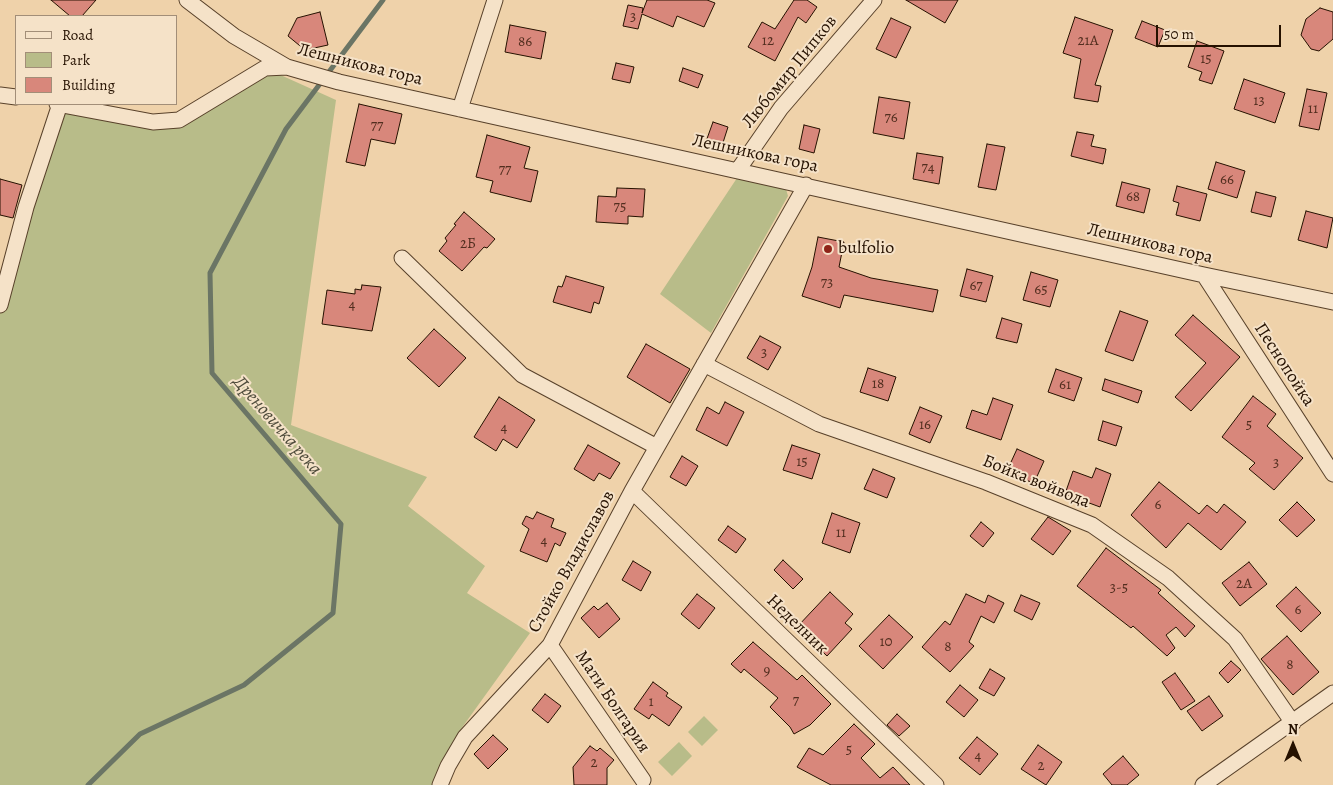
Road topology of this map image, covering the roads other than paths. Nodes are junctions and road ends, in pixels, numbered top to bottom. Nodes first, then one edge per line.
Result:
1 (187, 0) edge
2 (495, 0) edge
3 (874, 0) edge
4 (287, 67) junction
5 (0, 95) edge
6 (15, 98) edge
7 (59, 105) edge
8 (64, 105) edge
9 (460, 109) junction
10 (738, 170) junction
11 (806, 185) junction
12 (402, 258) dead end
13 (1204, 275) junction
14 (1333, 302) edge
15 (0, 305) edge
16 (704, 364) junction
17 (657, 447) junction
18 (1333, 474) edge
19 (632, 491) junction
20 (550, 645) junction
21 (1333, 693) edge
22 (1293, 723) junction
23 (642, 780) dead end
24 (440, 785) edge
25 (936, 785) edge
26 (1203, 785) edge

1 - 4 street, Лешникова гора
2 - 9 street
3 - 10 street, Любомир Пипков
4 - 8 street
4 - 9 street, Лешникова гора
5 - 6 street
7 - 15 street
9 - 10 street, Лешникова гора
10 - 11 street, Лешникова гора
11 - 13 street, Лешникова гора
11 - 16 street, Стойко Владиславов
12 - 17 street
13 - 14 street, Лешникова гора
13 - 18 street, Песнопойка
16 - 17 street, Стойко Владиславов
16 - 22 street, Бойка войвода
17 - 19 street, Стойко Владиславов
19 - 20 street, Стойко Владиславов
19 - 25 street, Неделник
20 - 23 street, Мати Болгария
20 - 24 street, Стойко Владиславов
21 - 22 street
22 - 26 street

